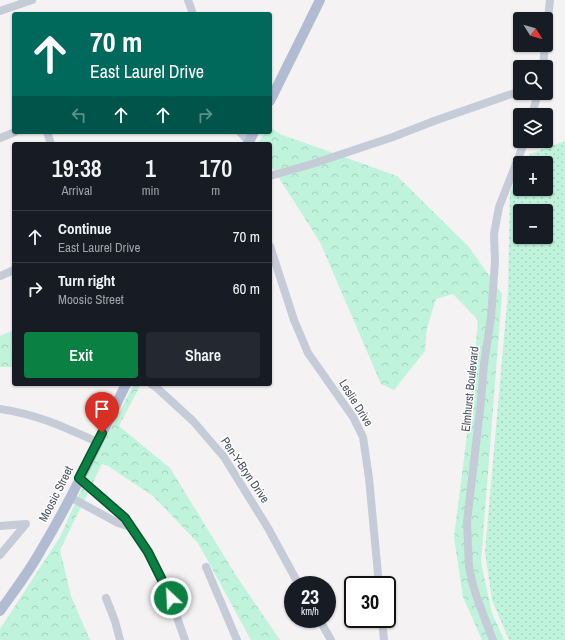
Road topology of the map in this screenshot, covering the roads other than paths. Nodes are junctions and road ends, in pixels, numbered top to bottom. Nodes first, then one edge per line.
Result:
1 (32, 0) edge
2 (188, 0) edge
3 (320, 0) edge
4 (550, 0) edge
5 (0, 11) edge
6 (192, 12) edge
7 (549, 12) edge
8 (513, 93) edge
9 (272, 97) edge
10 (12, 133) edge
11 (0, 138) edge
12 (522, 148) edge
13 (272, 175) edge
14 (272, 252) edge
15 (12, 271) edge
16 (0, 276) edge
17 (125, 386) edge
18 (154, 386) edge
19 (0, 409) edge
20 (97, 442) junction
21 (79, 478) junction
22 (70, 496) junction
23 (0, 526) edge
24 (130, 527) junction
25 (0, 555) edge
26 (206, 567) dead end
27 (294, 576) edge
28 (378, 576) edge
29 (106, 598) dead end
30 (0, 611) edge
31 (324, 628) edge
32 (383, 628) edge
33 (120, 640) edge
34 (185, 640) edge
35 (237, 640) edge
36 (331, 640) edge
37 (384, 640) edge
38 (494, 640) edge

1 - 5 street
2 - 6 street
3 - 9 main road
4 - 7 street
8 - 13 street
10 - 11 street
12 - 38 street, Elmhurst Boulevard
14 - 28 street, Leslie Drive
15 - 16 street
17 - 20 main road, Moosic Street
18 - 27 street, Pen-Y-Bryn Drive
19 - 20 street
20 - 21 main road, Moosic Street
21 - 22 main road, Moosic Street
21 - 24 street
22 - 24 street
22 - 30 main road, Moosic Street
23 - 25 street
24 - 34 street
26 - 35 street
29 - 33 street
31 - 36 street
32 - 37 street

